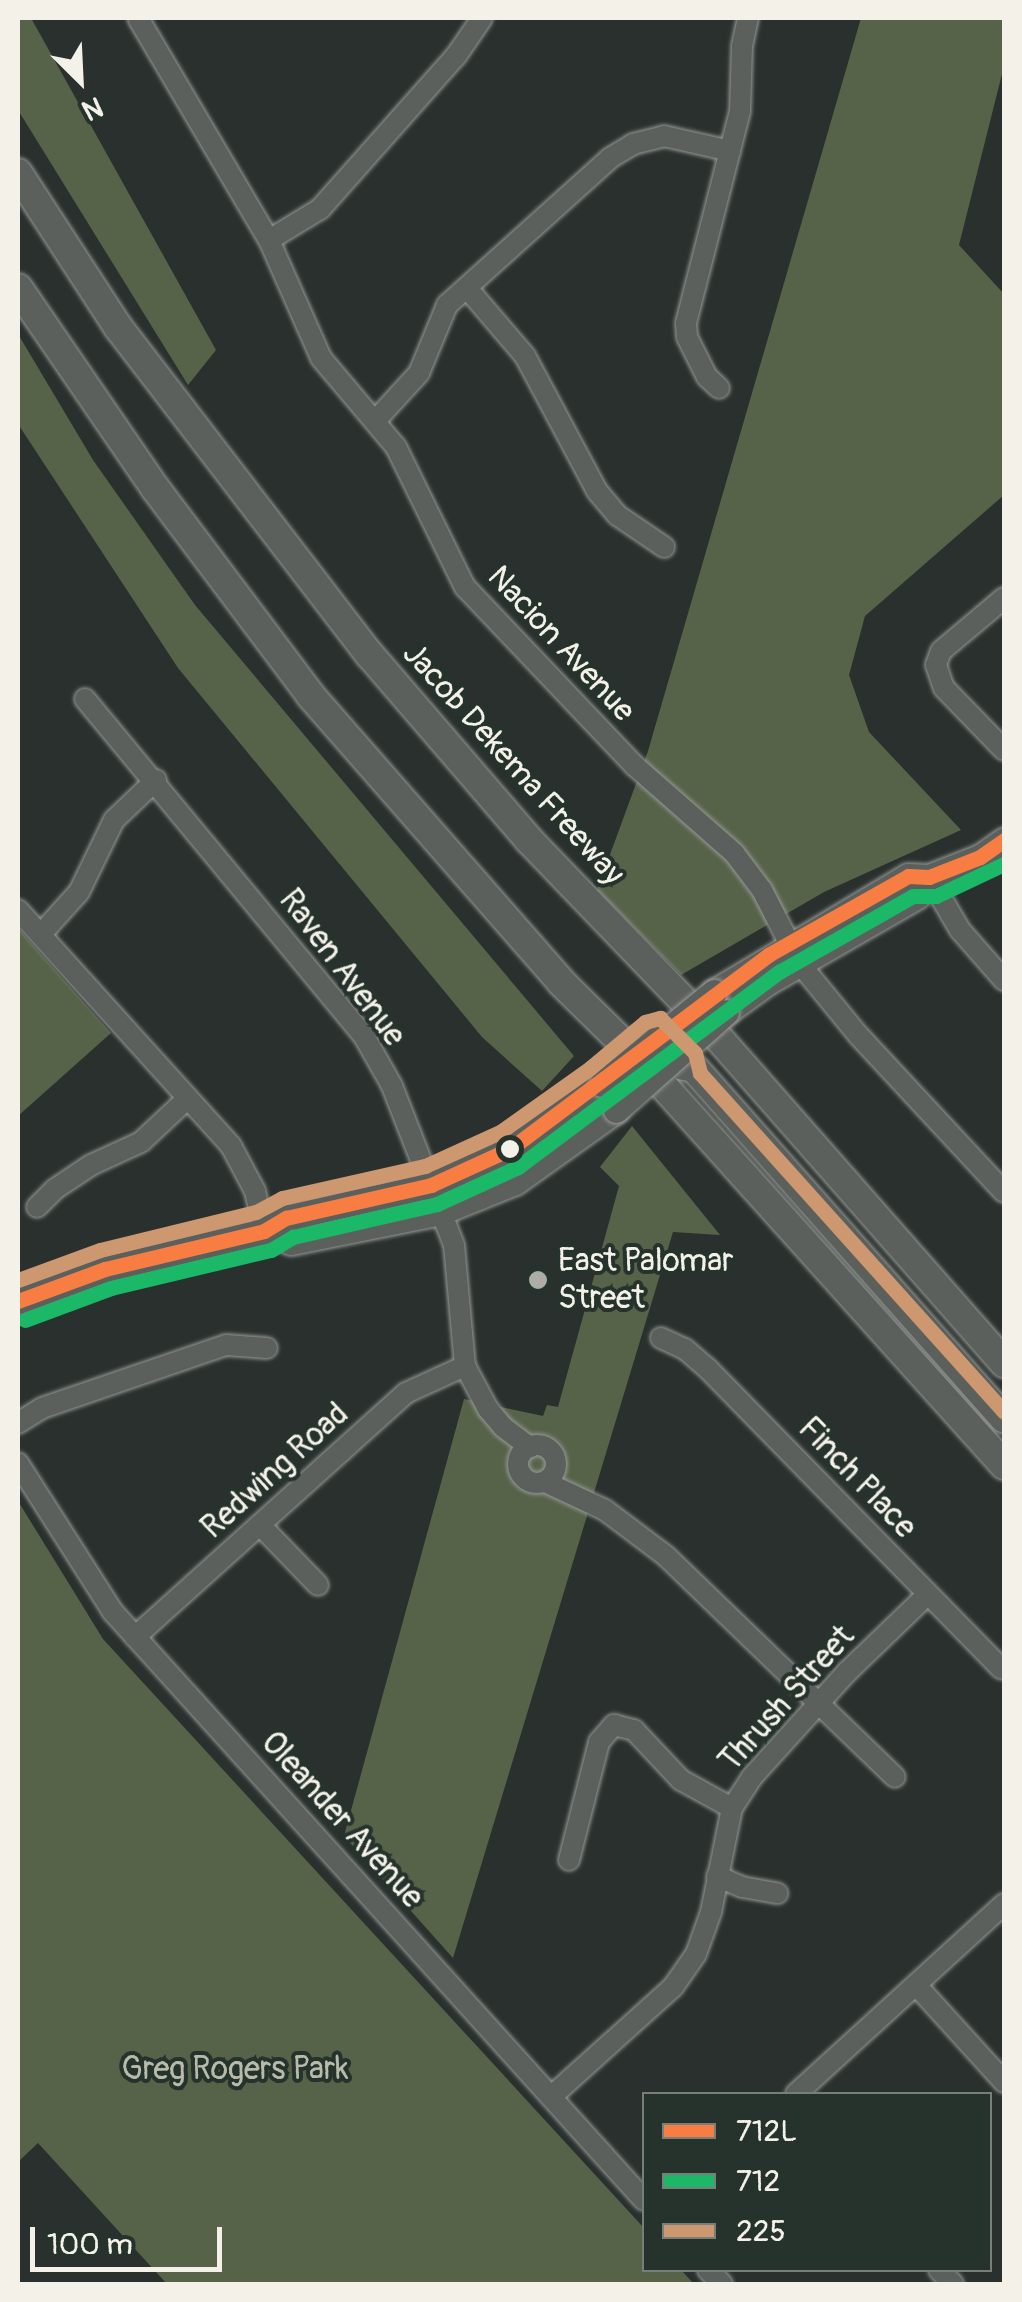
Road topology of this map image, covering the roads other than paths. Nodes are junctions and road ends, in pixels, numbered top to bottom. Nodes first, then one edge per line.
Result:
1 (138, 18) edge
2 (482, 18) edge
3 (748, 18) edge
4 (730, 151) junction
5 (18, 174) edge
6 (269, 240) junction
7 (18, 288) edge
8 (467, 288) junction
9 (719, 388) dead end
10 (376, 420) junction
11 (664, 547) dead end
12 (1004, 598) edge
13 (86, 699) dead end
14 (1004, 750) edge
15 (156, 780) junction
16 (1004, 840) edge
17 (929, 877) junction
18 (18, 910) edge
19 (40, 934) junction
20 (795, 954) junction
21 (1004, 980) edge
22 (669, 1053) junction
23 (188, 1098) junction
24 (431, 1185) junction
25 (1004, 1192) edge
26 (800, 1204) junction
27 (37, 1207) dead end
28 (441, 1212) junction
29 (264, 1231) junction
30 (18, 1301) edge
31 (661, 1338) dead end
32 (267, 1348) dead end
33 (1004, 1363) edge
34 (465, 1366) junction
35 (1004, 1418) edge
36 (18, 1423) edge
37 (1004, 1441) edge
38 (524, 1455) junction
39 (18, 1463) edge
40 (1004, 1465) edge
41 (550, 1474) junction
42 (261, 1526) junction
43 (318, 1585) dead end
44 (928, 1594) junction
45 (135, 1637) junction
46 (1002, 1669) dead end
47 (819, 1702) junction
48 (895, 1777) dead end
49 (732, 1808) junction
50 (569, 1860) dead end
51 (717, 1876) junction
52 (777, 1893) dead end
53 (1004, 1904) edge
54 (916, 1986) junction
55 (1004, 2082) edge
56 (798, 2092) edge
57 (552, 2096) junction
58 (642, 2198) edge

1 - 6 street, Nacion Avenue
2 - 6 street
3 - 4 street
4 - 8 street
4 - 9 street
5 - 33 highway, Jacob Dekema Freeway
6 - 10 street, Nacion Avenue
7 - 40 highway
8 - 10 street
8 - 11 street
10 - 20 street, Nacion Avenue
12 - 14 street
13 - 15 street, Raven Avenue
15 - 19 street
15 - 24 street, Raven Avenue
16 - 17 main road
17 - 20 main road
17 - 21 street
18 - 19 street
19 - 23 street
20 - 22 main road, bridge
20 - 25 street, Nacion Avenue
22 - 24 main road, bridge
22 - 26 highway
22 - 28 main road, bridge
23 - 27 street
23 - 29 street
24 - 28 street, Raven Avenue
24 - 29 main road
26 - 35 highway
26 - 37 highway
28 - 29 main road
28 - 34 street, Raven Avenue
29 - 30 main road
31 - 44 street, Finch Place
32 - 36 street
34 - 38 street, Raven Avenue
34 - 42 street, Redwing Road
38 - 41 street
38 - 41 street
39 - 45 street, Oleander Avenue
41 - 47 street
42 - 43 street
42 - 45 street, Redwing Road
44 - 46 street, Finch Place
44 - 47 street, Thrush Street
45 - 57 street, Oleander Avenue
47 - 48 street
47 - 49 street, Thrush Street
49 - 50 street
49 - 51 street, Thrush Street
51 - 52 street
51 - 57 street, Thrush Street
53 - 54 street
54 - 55 street
54 - 56 street
57 - 58 street, Oleander Avenue

